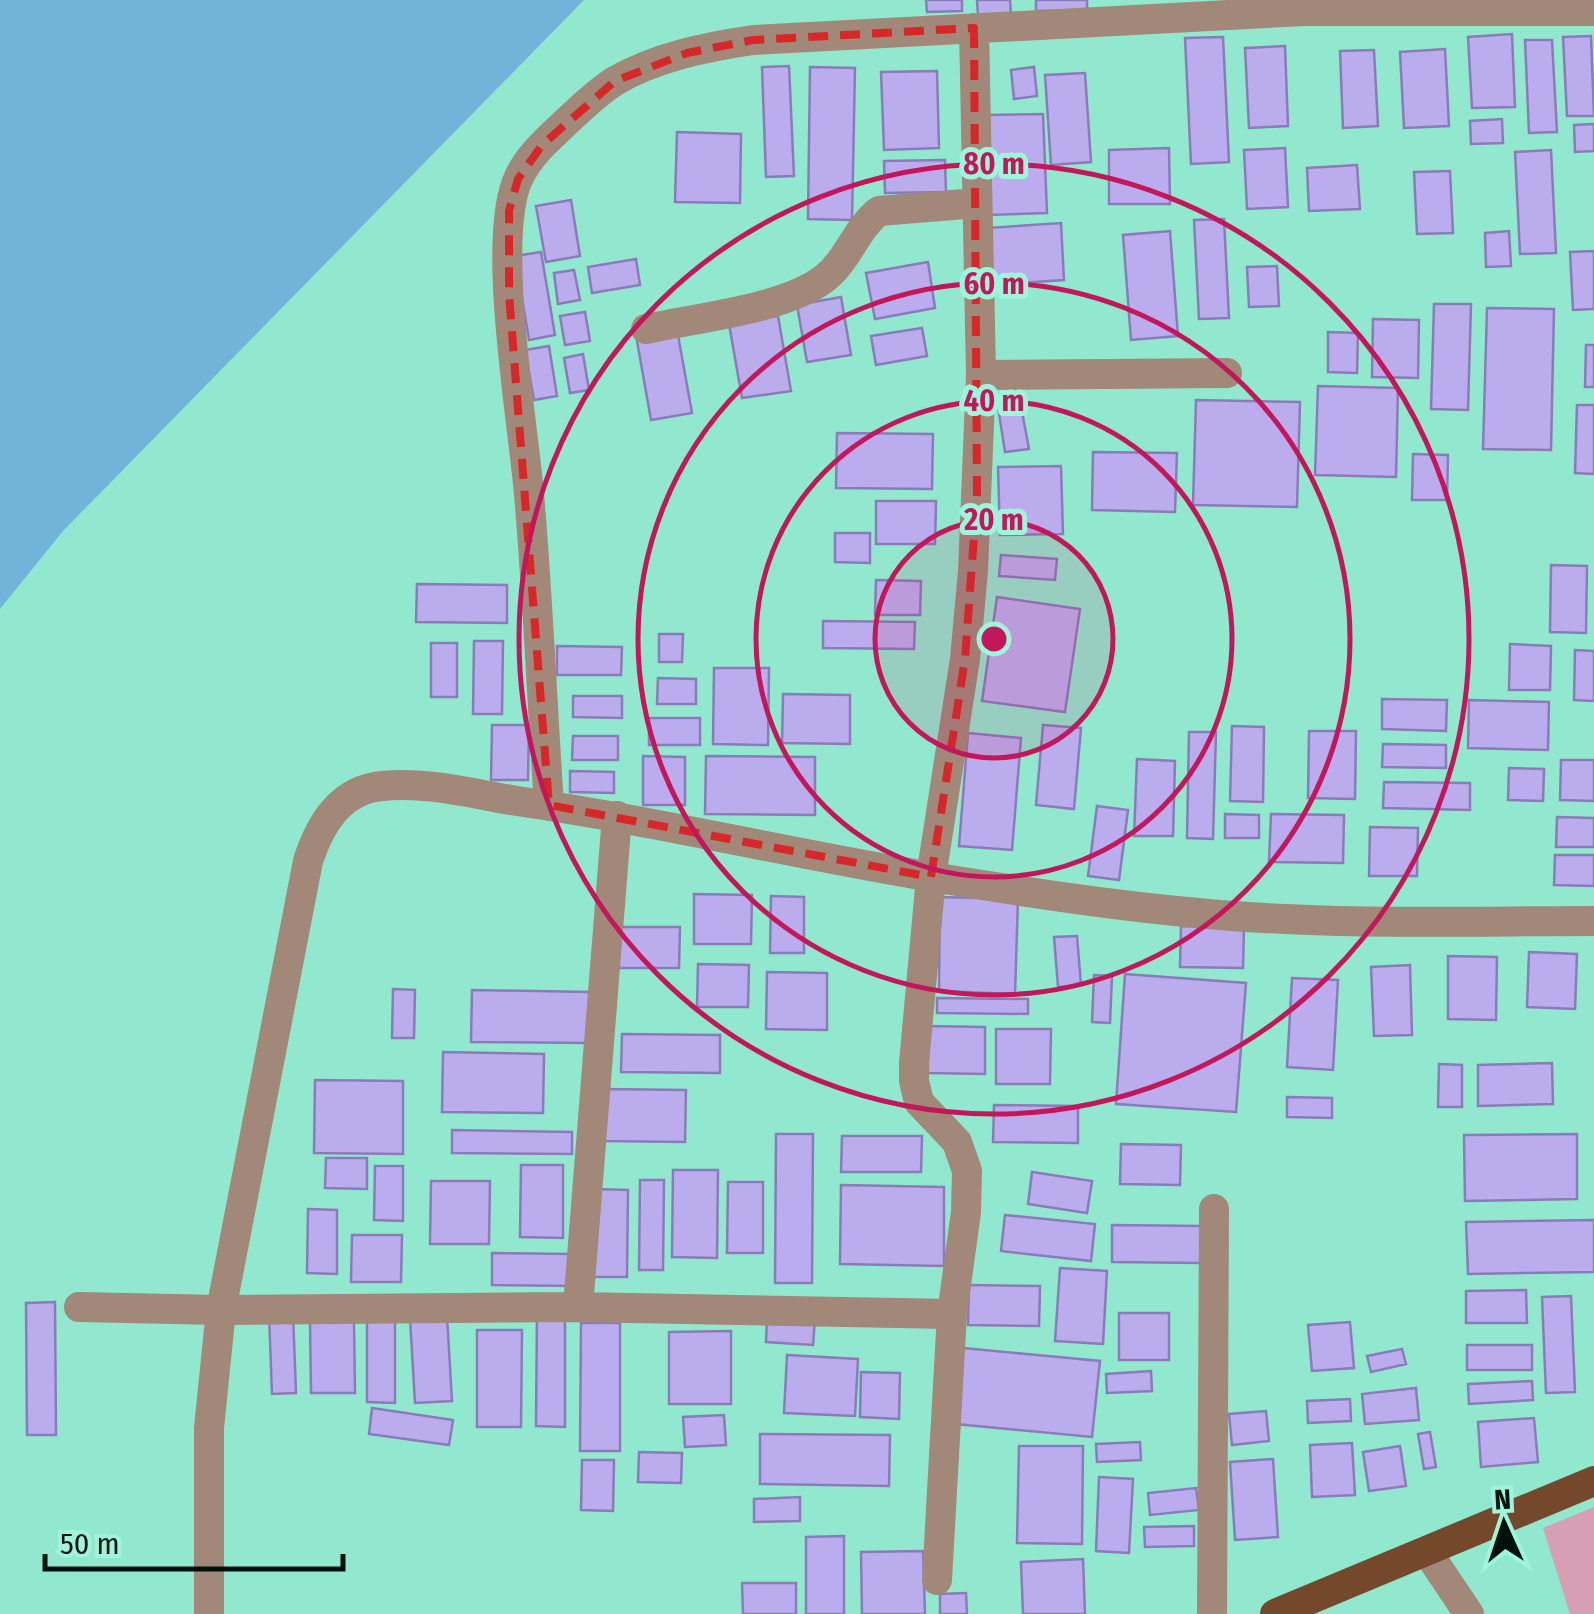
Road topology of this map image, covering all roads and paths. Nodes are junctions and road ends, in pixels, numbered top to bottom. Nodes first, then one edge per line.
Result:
1 (1473, 5) edge
2 (1304, 6) edge
3 (1558, 6) edge
4 (1594, 11) edge
5 (974, 28) junction
6 (977, 202) junction
7 (646, 328) dead end
8 (1227, 373) dead end
9 (982, 376) junction
10 (549, 805) junction
11 (617, 816) junction
12 (931, 877) junction
13 (1594, 921) edge
14 (1214, 1209) dead end
15 (79, 1307) dead end
16 (578, 1307) junction
17 (222, 1310) junction
18 (952, 1314) junction
19 (1594, 1481) edge
20 (1428, 1553) junction
21 (938, 1580) dead end
22 (209, 1614) edge
23 (1212, 1614) edge
24 (1275, 1614) edge
25 (1469, 1614) edge

1 - 2 street
1 - 3 street
2 - 5 street
3 - 4 street
5 - 6 street
5 - 10 street
6 - 7 street
6 - 9 street
8 - 9 street
9 - 12 street
10 - 11 street
10 - 17 street
11 - 12 street
11 - 16 street
12 - 13 street
12 - 18 street
14 - 23 street
15 - 17 street
16 - 17 street
16 - 18 street
17 - 22 street
18 - 21 street
19 - 20 main road
20 - 24 main road
20 - 25 street

